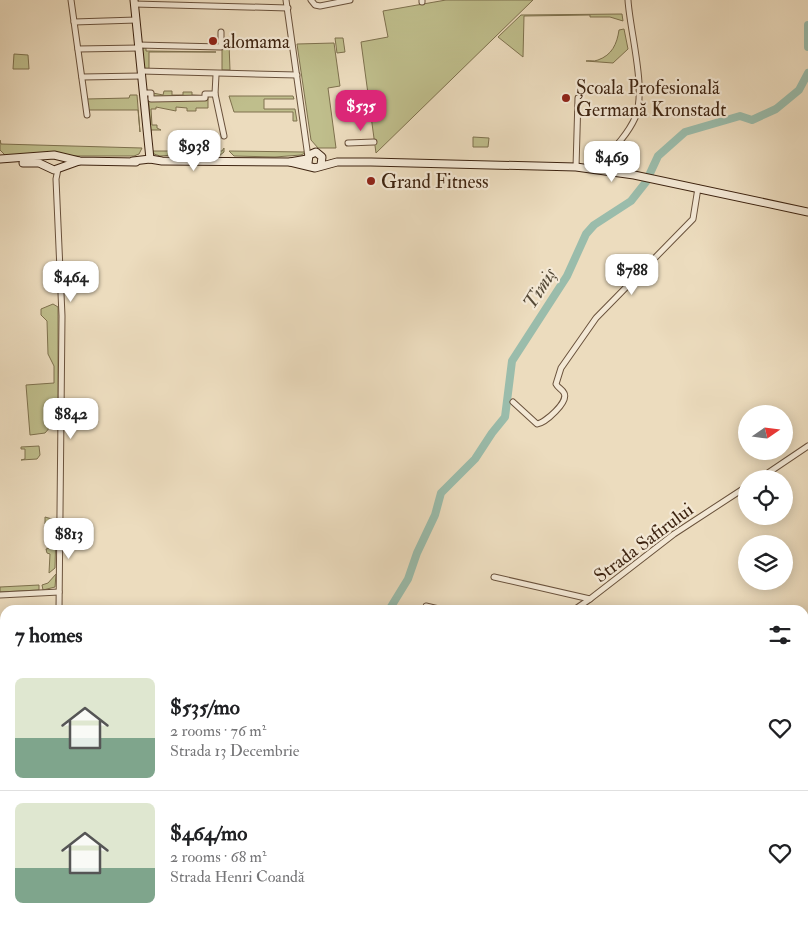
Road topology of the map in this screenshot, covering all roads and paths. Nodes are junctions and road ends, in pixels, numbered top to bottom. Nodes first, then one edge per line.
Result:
1 (71, 0) edge
2 (286, 0) edge
3 (311, 0) edge
4 (350, 0) edge
5 (628, 0) edge
6 (134, 2) edge
7 (288, 8) junction
8 (136, 20) junction
9 (74, 22) junction
10 (221, 32) dead end
11 (139, 47) junction
12 (78, 49) junction
13 (141, 73) junction
14 (216, 75) junction
15 (297, 75) junction
16 (82, 77) junction
17 (147, 93) dead end
18 (215, 94) junction
19 (578, 98) dead end
20 (87, 114) dead end
21 (224, 136) dead end
22 (307, 142) junction
23 (374, 142) dead end
24 (348, 143) dead end
25 (55, 156) junction
26 (0, 158) edge
27 (308, 158) junction
28 (320, 158) junction
29 (150, 159) junction
30 (79, 161) junction
31 (133, 161) junction
32 (162, 161) junction
33 (290, 162) junction
34 (0, 163) edge
35 (311, 166) junction
36 (55, 168) junction
37 (576, 168) junction
38 (594, 170) junction
39 (698, 188) junction
40 (808, 212) edge
41 (513, 402) dead end
42 (808, 446) edge
43 (772, 470) edge
44 (738, 493) edge
45 (494, 577) dead end
46 (59, 592) junction
47 (0, 595) edge
48 (590, 599) junction
49 (59, 605) edge
50 (581, 605) edge

1 - 9 street
2 - 7 street
3 - 4 street
5 - 38 street
6 - 7 street
6 - 8 main road
7 - 15 street
8 - 9 street
8 - 11 main road
9 - 12 street
10 - 11 street
11 - 12 street
11 - 13 main road
12 - 16 street
13 - 14 street
13 - 16 street
13 - 29 main road
14 - 15 street
14 - 18 street
15 - 22 street
16 - 20 street
17 - 18 street
18 - 21 street
19 - 37 street
22 - 27 street
22 - 28 street
23 - 24 street
25 - 26 main road
25 - 30 main road
25 - 36 main road
25 - 36 main road
27 - 28 main road
27 - 33 main road
27 - 35 main road
28 - 35 main road
28 - 37 main road
29 - 31 main road
29 - 32 main road
30 - 31 main road
30 - 36 main road
31 - 32 main road
32 - 33 main road
33 - 35 main road
34 - 36 main road
36 - 46 street
37 - 38 main road
38 - 39 main road
39 - 40 main road
39 - 41 street
42 - 43 street
44 - 48 street, Strada Safirului
45 - 48 street, Strada Safirului
46 - 47 street
46 - 49 street
48 - 50 street

